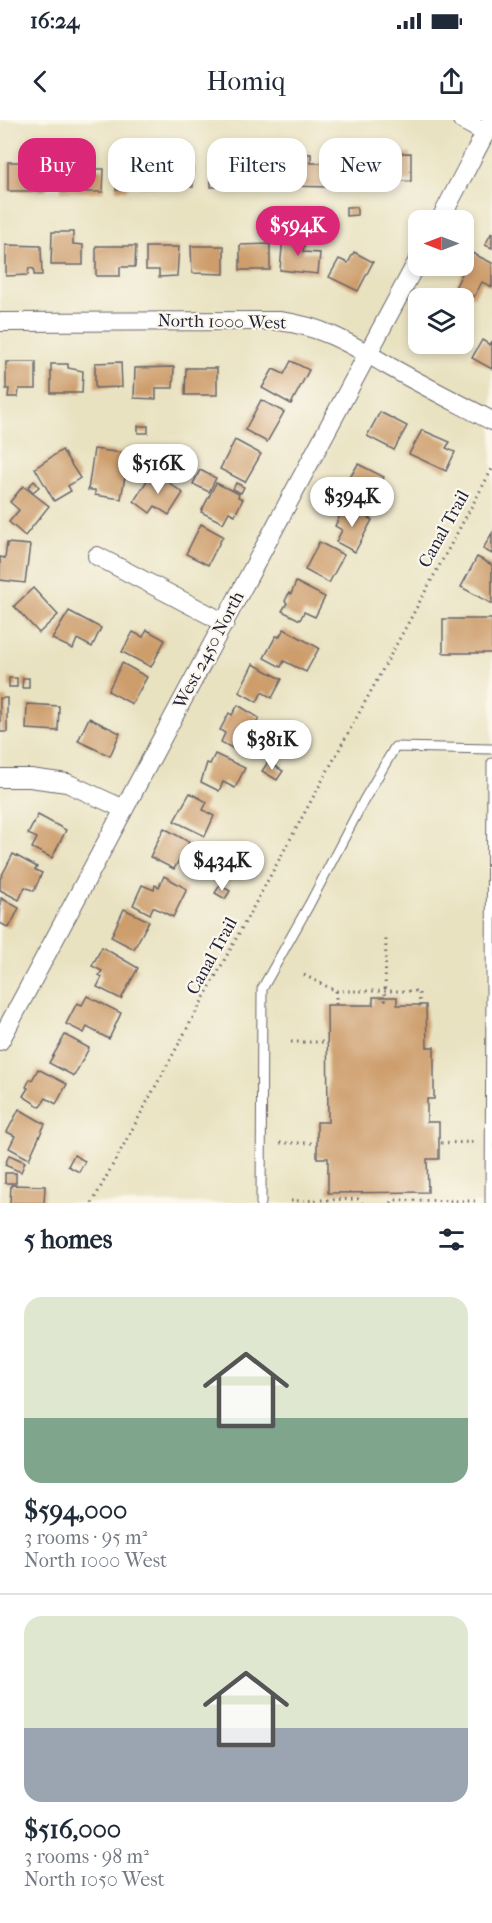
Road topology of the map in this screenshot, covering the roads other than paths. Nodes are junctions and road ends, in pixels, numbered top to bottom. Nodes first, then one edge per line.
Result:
1 (462, 120) edge
2 (489, 126) edge
3 (445, 210) edge
4 (409, 276) edge
5 (0, 322) edge
6 (368, 353) junction
7 (492, 421) edge
8 (97, 556) dead end
9 (225, 623) junction
10 (492, 748) edge
11 (492, 763) edge
12 (0, 778) edge
13 (124, 809) junction
14 (0, 1041) edge
15 (261, 1203) edge
16 (490, 1203) edge

1 - 2 street
2 - 3 street
4 - 6 street, West 2450 North
5 - 6 street, North 1000 West
6 - 7 street, North 1000 West
6 - 9 street, West 2450 North
8 - 9 street
9 - 13 street, West 2450 North
10 - 15 lane
11 - 16 lane
12 - 13 street
13 - 14 street, West 2450 North

